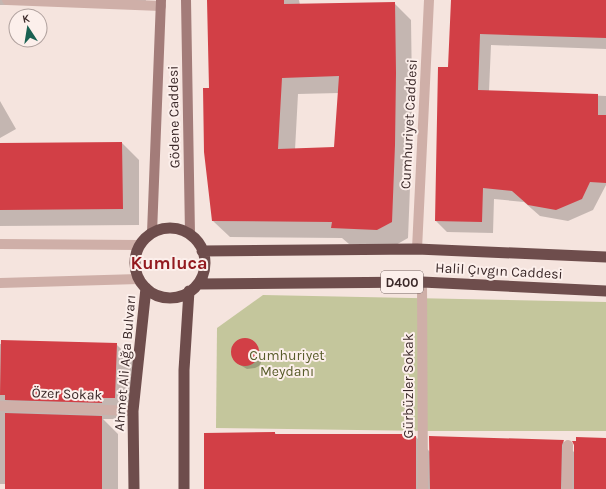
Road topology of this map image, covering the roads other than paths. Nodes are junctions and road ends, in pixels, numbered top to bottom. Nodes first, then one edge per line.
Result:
1 (7, 0) edge
2 (28, 0) edge
3 (186, 0) edge
4 (429, 0) edge
5 (161, 3) edge
6 (152, 232) junction
7 (190, 234) junction
8 (0, 244) edge
9 (140, 245) junction
10 (417, 249) junction
11 (202, 251) junction
12 (606, 257) edge
13 (138, 279) junction
14 (422, 282) junction
15 (0, 283) edge
16 (194, 287) junction
17 (146, 288) junction
18 (606, 291) edge
19 (0, 406) edge
20 (133, 411) junction
21 (568, 445) dead end
22 (134, 489) edge
23 (184, 489) edge
24 (423, 489) edge
25 (567, 489) edge

1 - 2 street
2 - 5 street
3 - 7 main road, Gödene Caddesi
4 - 10 street, Cumhuriyet Caddesi
5 - 6 main road, Gödene Caddesi
6 - 7 highway
6 - 9 highway
7 - 11 highway
8 - 9 street
9 - 13 highway
10 - 11 highway, Halil Çıvgın Caddesi
10 - 12 highway, Halil Çıvgın Caddesi
11 - 16 highway
13 - 15 street
13 - 17 highway
14 - 16 highway, Halil Çıvgın Caddesi / D400
14 - 18 highway, Halil Çıvgın Caddesi / D400
14 - 24 street, Gürbüzler Sokak
16 - 17 highway
16 - 23 highway
17 - 20 highway, Ahmet Ali Ağa Bulvarı
19 - 20 street, Özer Sokak
20 - 22 highway, Ahmet Ali Ağa Bulvarı
21 - 25 street

